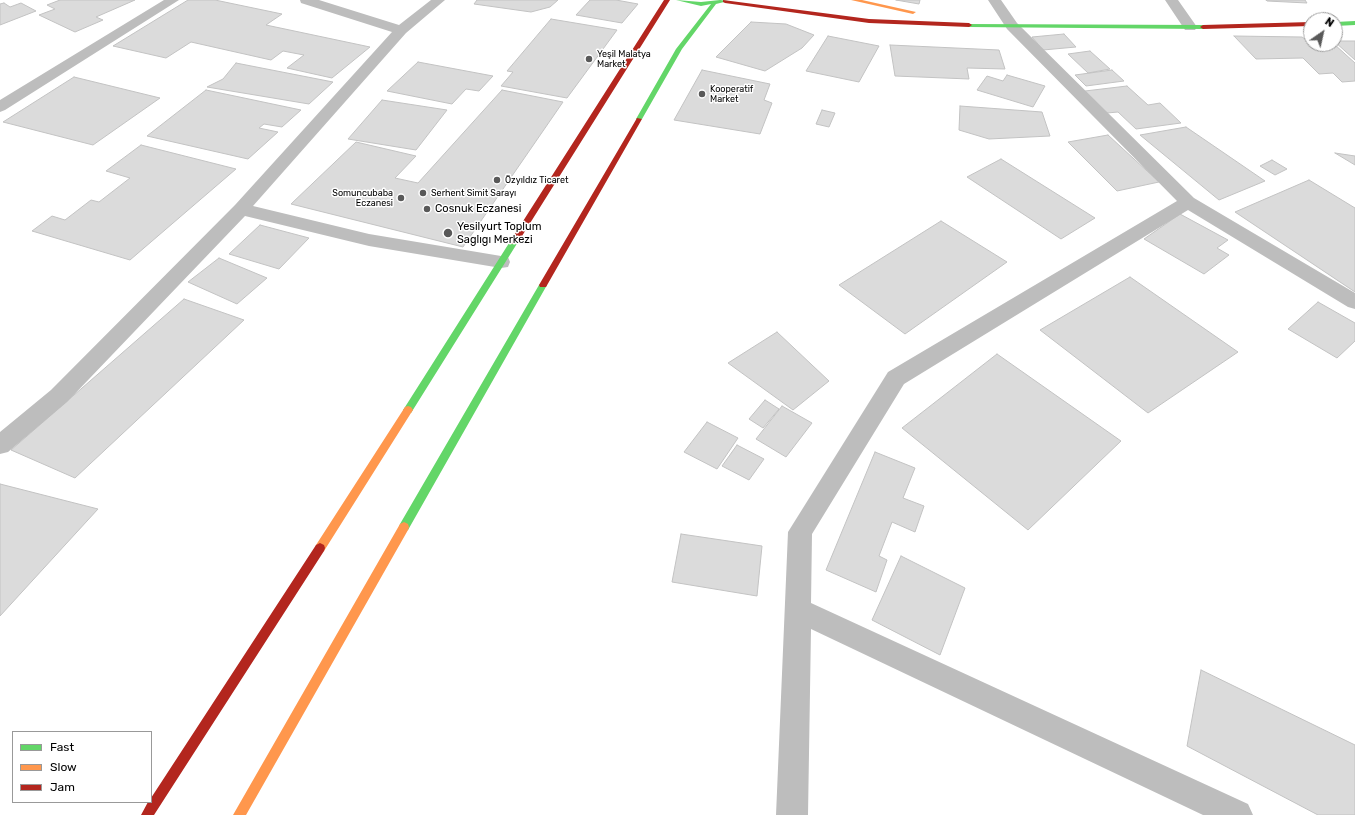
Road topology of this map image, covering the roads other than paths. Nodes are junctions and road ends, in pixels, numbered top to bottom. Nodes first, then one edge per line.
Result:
1 (173, 0) edge
2 (306, 0) edge
3 (439, 0) edge
4 (667, 0) edge
5 (679, 0) edge
6 (854, 0) edge
7 (994, 0) edge
8 (1171, 0) edge
9 (727, 1) edge
10 (714, 4) junction
11 (1303, 24) edge
12 (1343, 24) edge
13 (1355, 24) edge
14 (985, 26) junction
15 (1012, 26) junction
16 (1190, 27) junction
17 (401, 30) junction
18 (2, 104) edge
19 (1188, 202) junction
20 (241, 209) junction
21 (501, 262) junction
22 (1355, 302) edge
23 (0, 445) edge
24 (798, 610) junction
25 (147, 815) edge
26 (239, 815) edge
27 (792, 815) edge
28 (1237, 815) edge

1 - 18 street
2 - 17 street
3 - 17 street
4 - 21 main road
5 - 10 main road
6 - 14 main road
7 - 15 street
8 - 16 street
9 - 10 main road
9 - 14 main road
10 - 26 main road
11 - 16 main road
12 - 13 main road
14 - 15 main road
15 - 16 main road
15 - 19 street
17 - 20 street
19 - 22 street
19 - 24 street
20 - 21 street
20 - 23 street
21 - 25 main road
24 - 27 street
24 - 28 street

